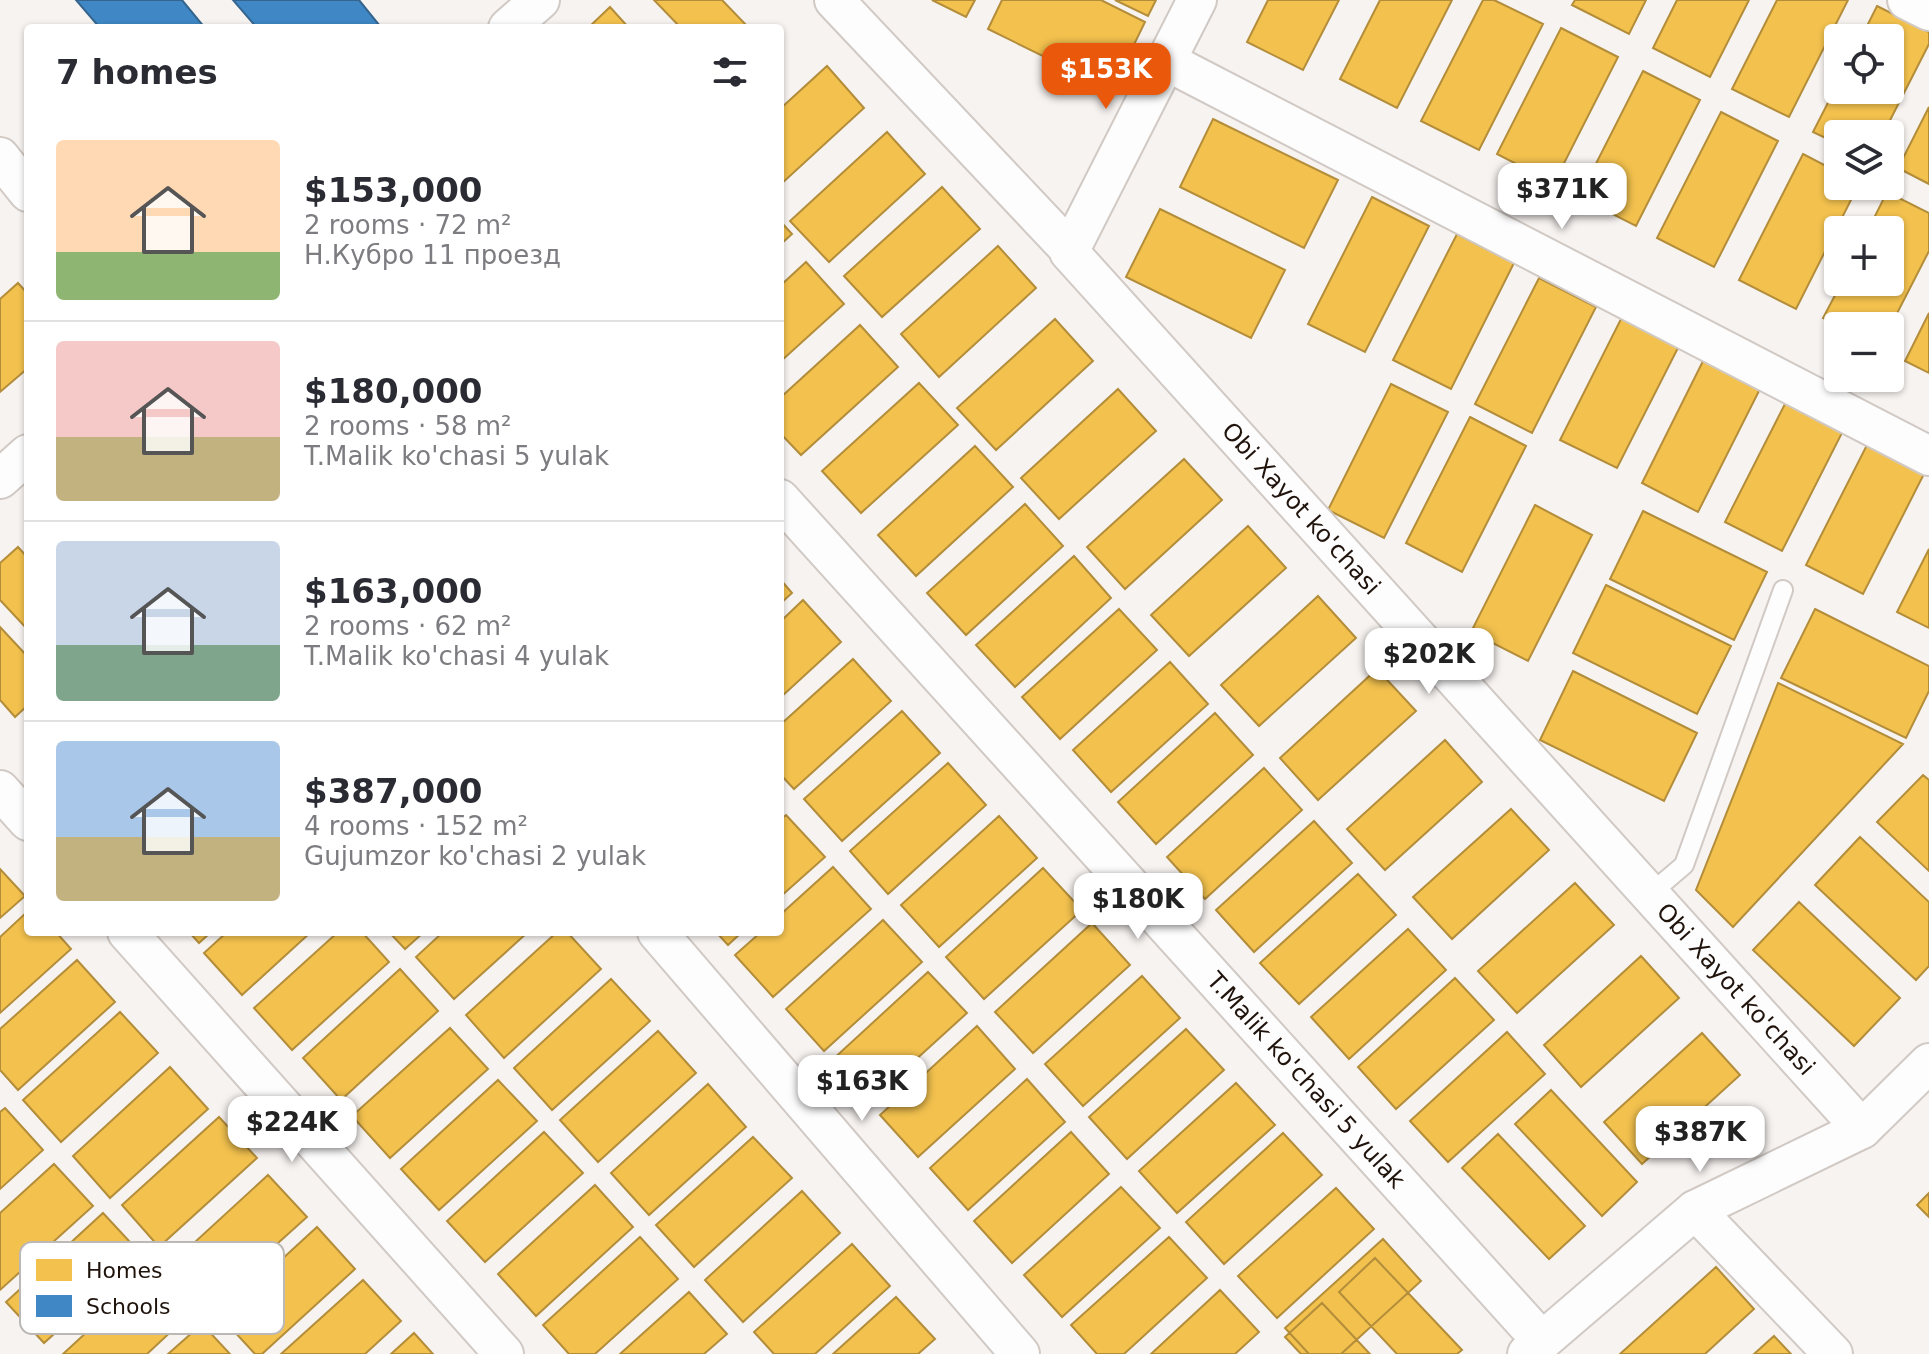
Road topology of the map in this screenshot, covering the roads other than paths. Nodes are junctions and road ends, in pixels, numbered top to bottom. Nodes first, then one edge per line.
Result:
1 (540, 0) edge
2 (834, 0) edge
3 (1197, 0) edge
4 (1907, 0) edge
5 (1929, 11) edge
6 (513, 24) edge
7 (1166, 61) junction
8 (0, 157) edge
9 (24, 187) edge
10 (1070, 250) junction
11 (1929, 456) edge
12 (24, 458) edge
13 (0, 479) edge
14 (784, 504) edge
15 (1783, 590) dead end
16 (0, 790) edge
17 (24, 817) edge
18 (1650, 894) junction
19 (131, 936) edge
20 (660, 936) edge
21 (1929, 1063) edge
22 (1862, 1129) junction
23 (1695, 1210) junction
24 (1534, 1348) edge
25 (504, 1354) edge
26 (1020, 1354) edge
27 (1833, 1354) edge

1 - 6 street
2 - 10 street, Obi Xayot ko'chasi
3 - 7 street
4 - 5 street
7 - 10 street
7 - 11 street
8 - 9 street
10 - 18 street, Obi Xayot ko'chasi
12 - 13 street
14 - 24 street, T.Malik ko'chasi 5 yulak
15 - 18 lane
16 - 17 street
18 - 22 street, Obi Xayot ko'chasi
19 - 25 street
20 - 26 street
21 - 22 street
22 - 23 street
23 - 24 street
23 - 27 street

